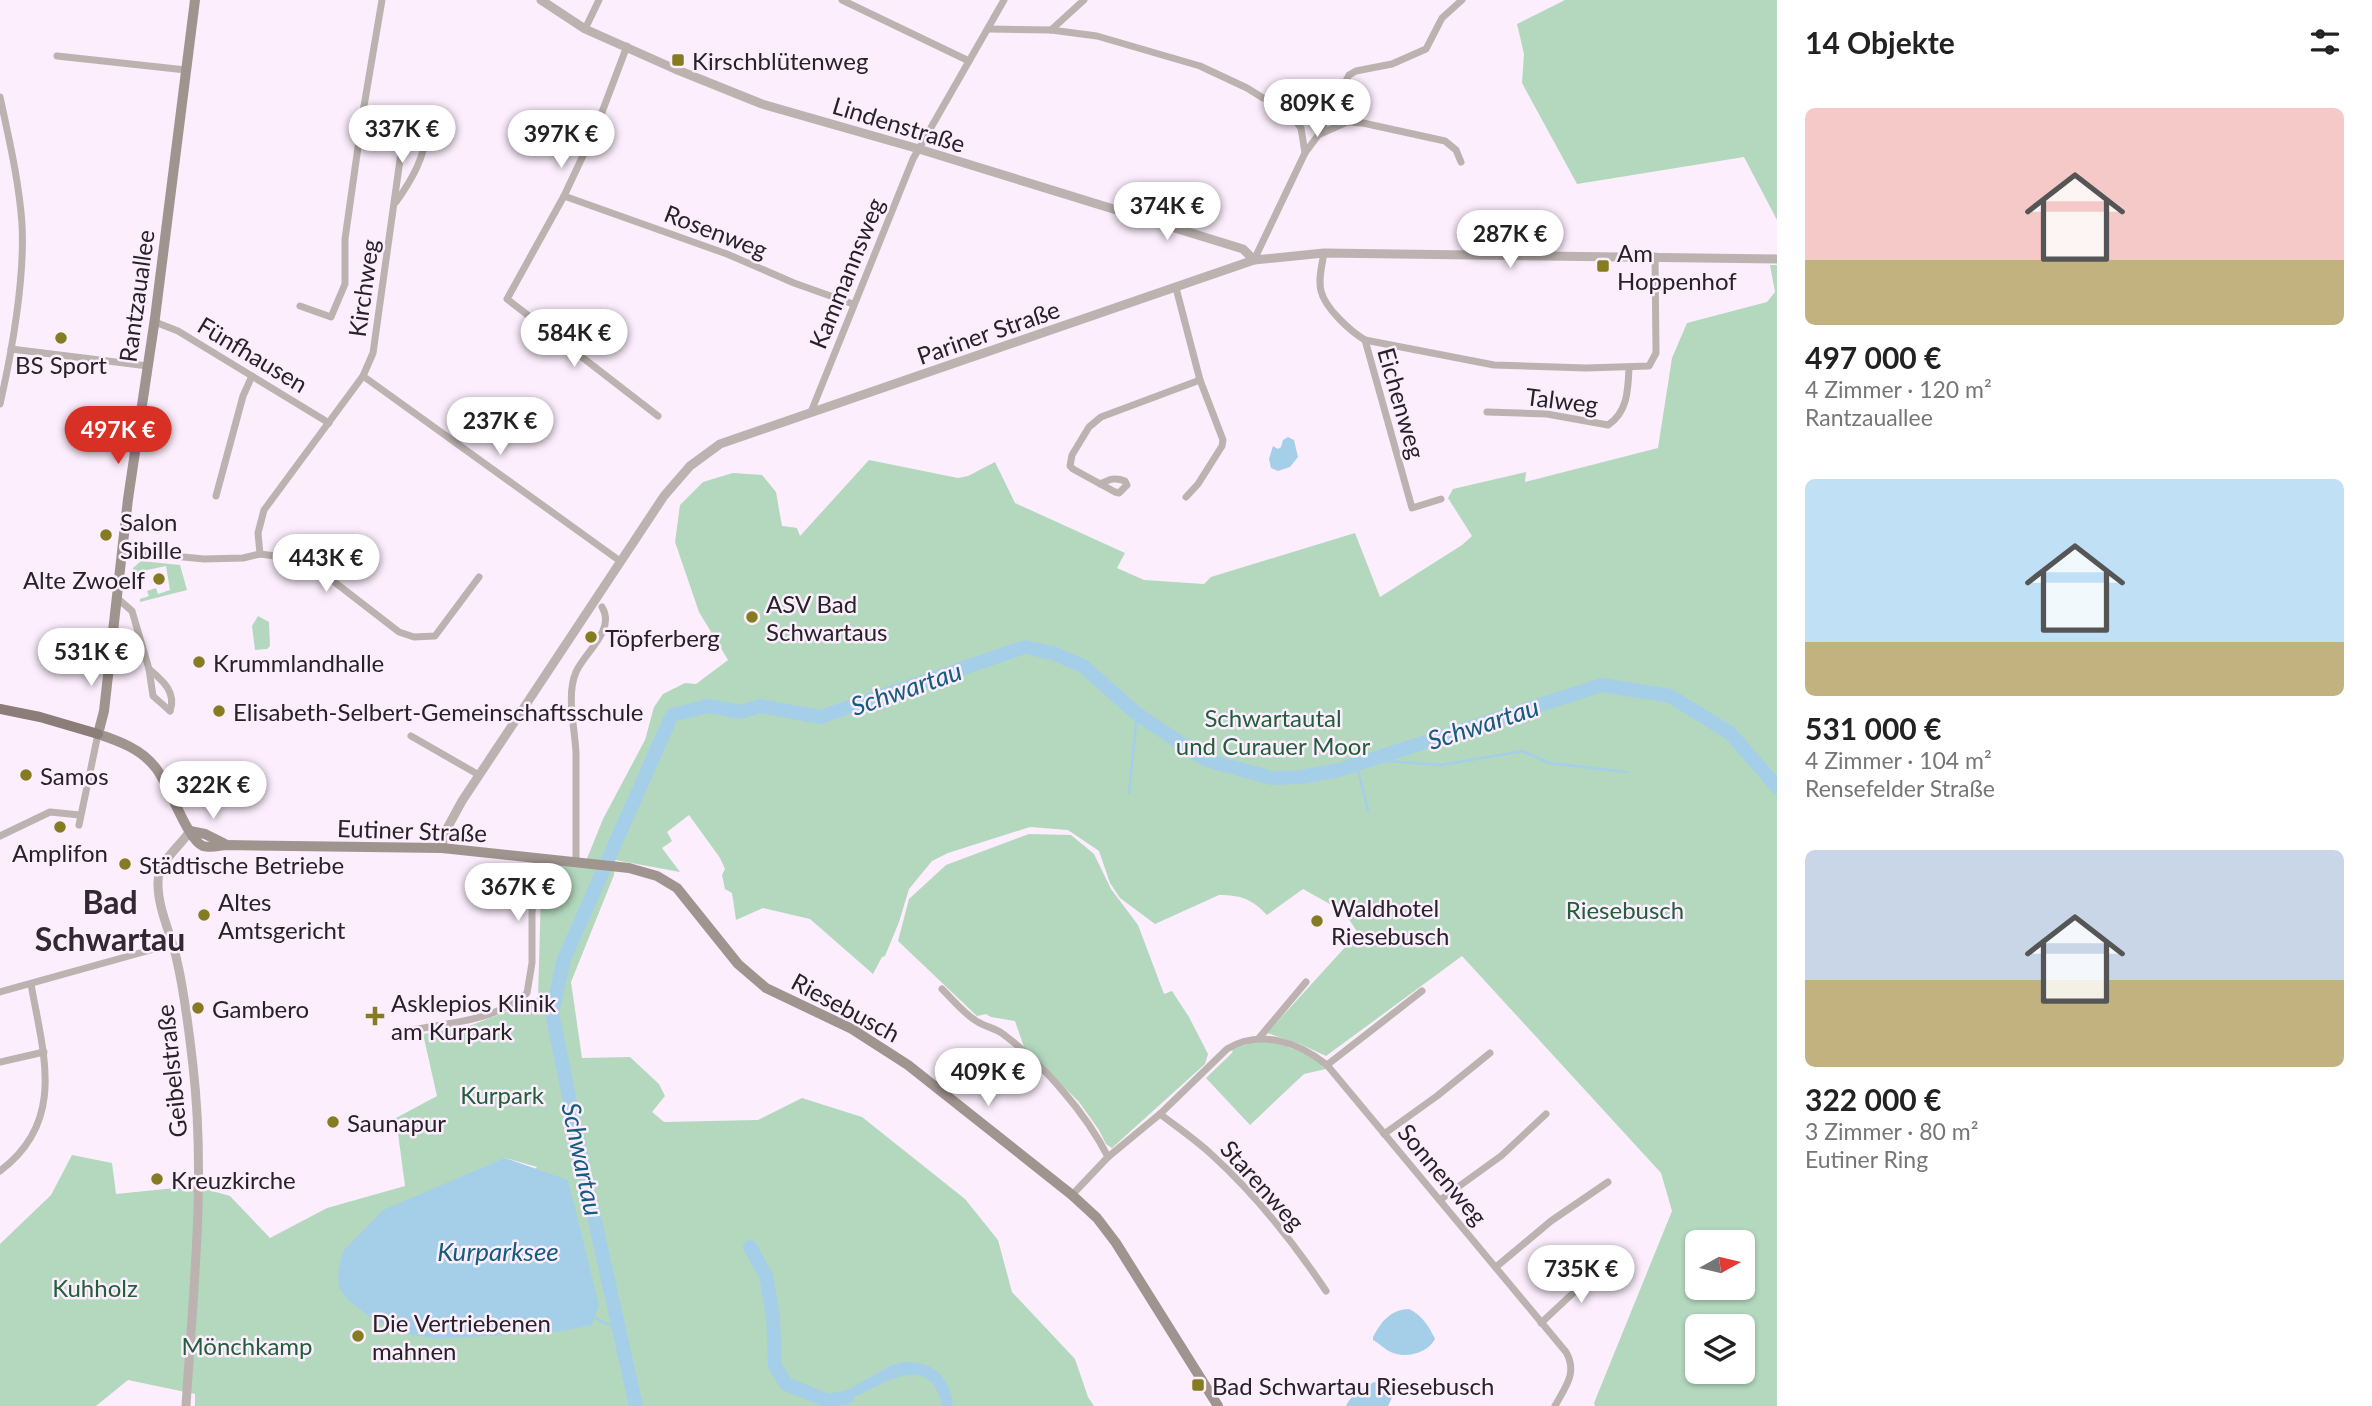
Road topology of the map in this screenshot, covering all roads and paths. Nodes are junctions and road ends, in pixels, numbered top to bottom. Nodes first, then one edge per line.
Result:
1 (195, 0) edge
2 (382, 0) edge
3 (541, 0) edge
4 (599, 0) edge
5 (842, 0) edge
6 (1004, 0) edge
7 (1084, 0) edge
8 (1462, 0) edge
9 (585, 29) junction
10 (989, 29) junction
11 (1051, 30) junction
12 (627, 46) junction
13 (57, 55) dead end
14 (969, 61) junction
15 (186, 70) junction
16 (0, 97) edge
17 (363, 112) junction
18 (405, 124) junction
19 (1319, 134) junction
20 (919, 149) junction
21 (1305, 153) junction
22 (1461, 163) dead end
23 (564, 196) junction
24 (395, 204) junction
25 (1324, 253) junction
26 (1655, 256) junction
27 (1777, 259) edge
28 (1254, 260) junction
29 (1176, 288) junction
30 (853, 304) junction
31 (300, 306) dead end
32 (155, 322) junction
33 (1364, 340) junction
34 (11, 349) junction
35 (148, 366) junction
36 (1629, 368) junction
37 (252, 376) junction
38 (363, 376) junction
39 (1200, 380) junction
40 (0, 404) edge
41 (811, 412) junction
42 (1487, 412) dead end
43 (658, 416) dead end
44 (329, 423) junction
45 (1101, 484) dead end
46 (216, 496) dead end
47 (1186, 497) dead end
48 (1441, 499) dead end
49 (122, 551) junction
50 (260, 554) junction
51 (620, 561) junction
52 (479, 577) dead end
53 (117, 598) junction
54 (602, 607) dead end
55 (149, 669) junction
56 (0, 709) edge
57 (98, 734) junction
58 (411, 736) dead end
59 (479, 775) junction
60 (80, 816) junction
61 (79, 825) dead end
62 (190, 831) junction
63 (0, 836) edge
64 (442, 848) junction
65 (537, 858) junction
66 (576, 861) junction
67 (677, 888) joint
68 (172, 944) junction
69 (1306, 982) dead end
70 (31, 984) junction
71 (942, 989) dead end
72 (1422, 991) dead end
73 (0, 992) edge
74 (406, 1031) dead end
75 (1259, 1038) junction
76 (44, 1052) junction
77 (1490, 1053) dead end
78 (0, 1062) edge
79 (1327, 1065) junction
80 (1160, 1114) junction
81 (1546, 1114) dead end
82 (1384, 1134) junction
83 (1108, 1157) junction
84 (0, 1171) edge
85 (1608, 1182) dead end
86 (1072, 1195) junction
87 (1440, 1200) junction
88 (1496, 1267) junction
89 (1589, 1268) dead end
90 (1326, 1292) dead end
91 (1541, 1323) junction
92 (186, 1406) edge
93 (1218, 1406) edge
94 (1555, 1406) edge

1 - 15 main road, Rantzauallee
2 - 17 street
3 - 9 street, Lindenstraße
4 - 9 street
5 - 14 street
6 - 10 street, Kammannsweg
7 - 11 street
8 - 19 street
9 - 12 street, Lindenstraße
10 - 11 street
10 - 14 street, Kammannsweg
11 - 21 street
12 - 20 street, Lindenstraße
12 - 23 street
13 - 15 street
14 - 20 street, Kammannsweg
15 - 32 main road, Rantzauallee
16 - 34 street
17 - 18 street, Kirchweg
17 - 31 street
18 - 24 street, Kirchweg
18 - 24 street, Kirchweg
19 - 21 street
19 - 22 street
20 - 28 street, Lindenstraße
20 - 30 street, Kammannsweg
21 - 28 street
23 - 30 street, Rosenweg
23 - 43 street
24 - 38 street, Kirchweg
25 - 26 street, Pariner Straße
25 - 28 street, Pariner Straße
25 - 33 street, Eichenweg
26 - 27 street, Pariner Straße
26 - 36 street
28 - 29 street, Pariner Straße
29 - 39 street
29 - 41 street, Pariner Straße
30 - 41 street, Kammannsweg
32 - 35 main road, Rantzauallee
32 - 37 street, Fünfhausen
33 - 36 street
33 - 48 street, Eichenweg
34 - 35 street
34 - 40 street
35 - 49 main road, Rantzauallee
36 - 42 street, Talweg
37 - 44 street, Fünfhausen
37 - 46 street
38 - 44 street, Kirchweg
38 - 51 street
39 - 45 street
39 - 47 street
41 - 51 street, Pariner Straße
44 - 50 street, Kirchweg
49 - 50 street
49 - 53 main road, Rantzauallee
50 - 52 street
51 - 59 street, Pariner Straße
53 - 55 street
53 - 57 main road, Rantzauallee
54 - 66 street
55 - 55 street
56 - 57 main road
57 - 60 street
57 - 62 main road
58 - 59 street
59 - 64 street, Pariner Straße
60 - 61 street
60 - 63 street
62 - 64 main road, Eutiner Straße
62 - 68 street, Geibelstraße
64 - 65 main road, Eutiner Straße
65 - 66 main road, Eutiner Straße
65 - 74 street
66 - 67 main road, Eutiner Straße
67 - 86 main road, Riesebusch
68 - 70 street
68 - 92 street, Geibelstraße
69 - 75 street
70 - 73 street
70 - 76 street
71 - 83 street
72 - 79 street
75 - 79 street, Sonnenweg
75 - 80 street
76 - 78 street
76 - 84 street
77 - 82 street
79 - 82 street, Sonnenweg
80 - 83 street
80 - 90 street, Starenweg
81 - 87 street
82 - 87 street, Sonnenweg
83 - 86 street
85 - 88 street
86 - 93 main road, Riesebusch
87 - 88 street, Sonnenweg
88 - 91 street, Sonnenweg
89 - 91 street
91 - 94 street, Sonnenweg

